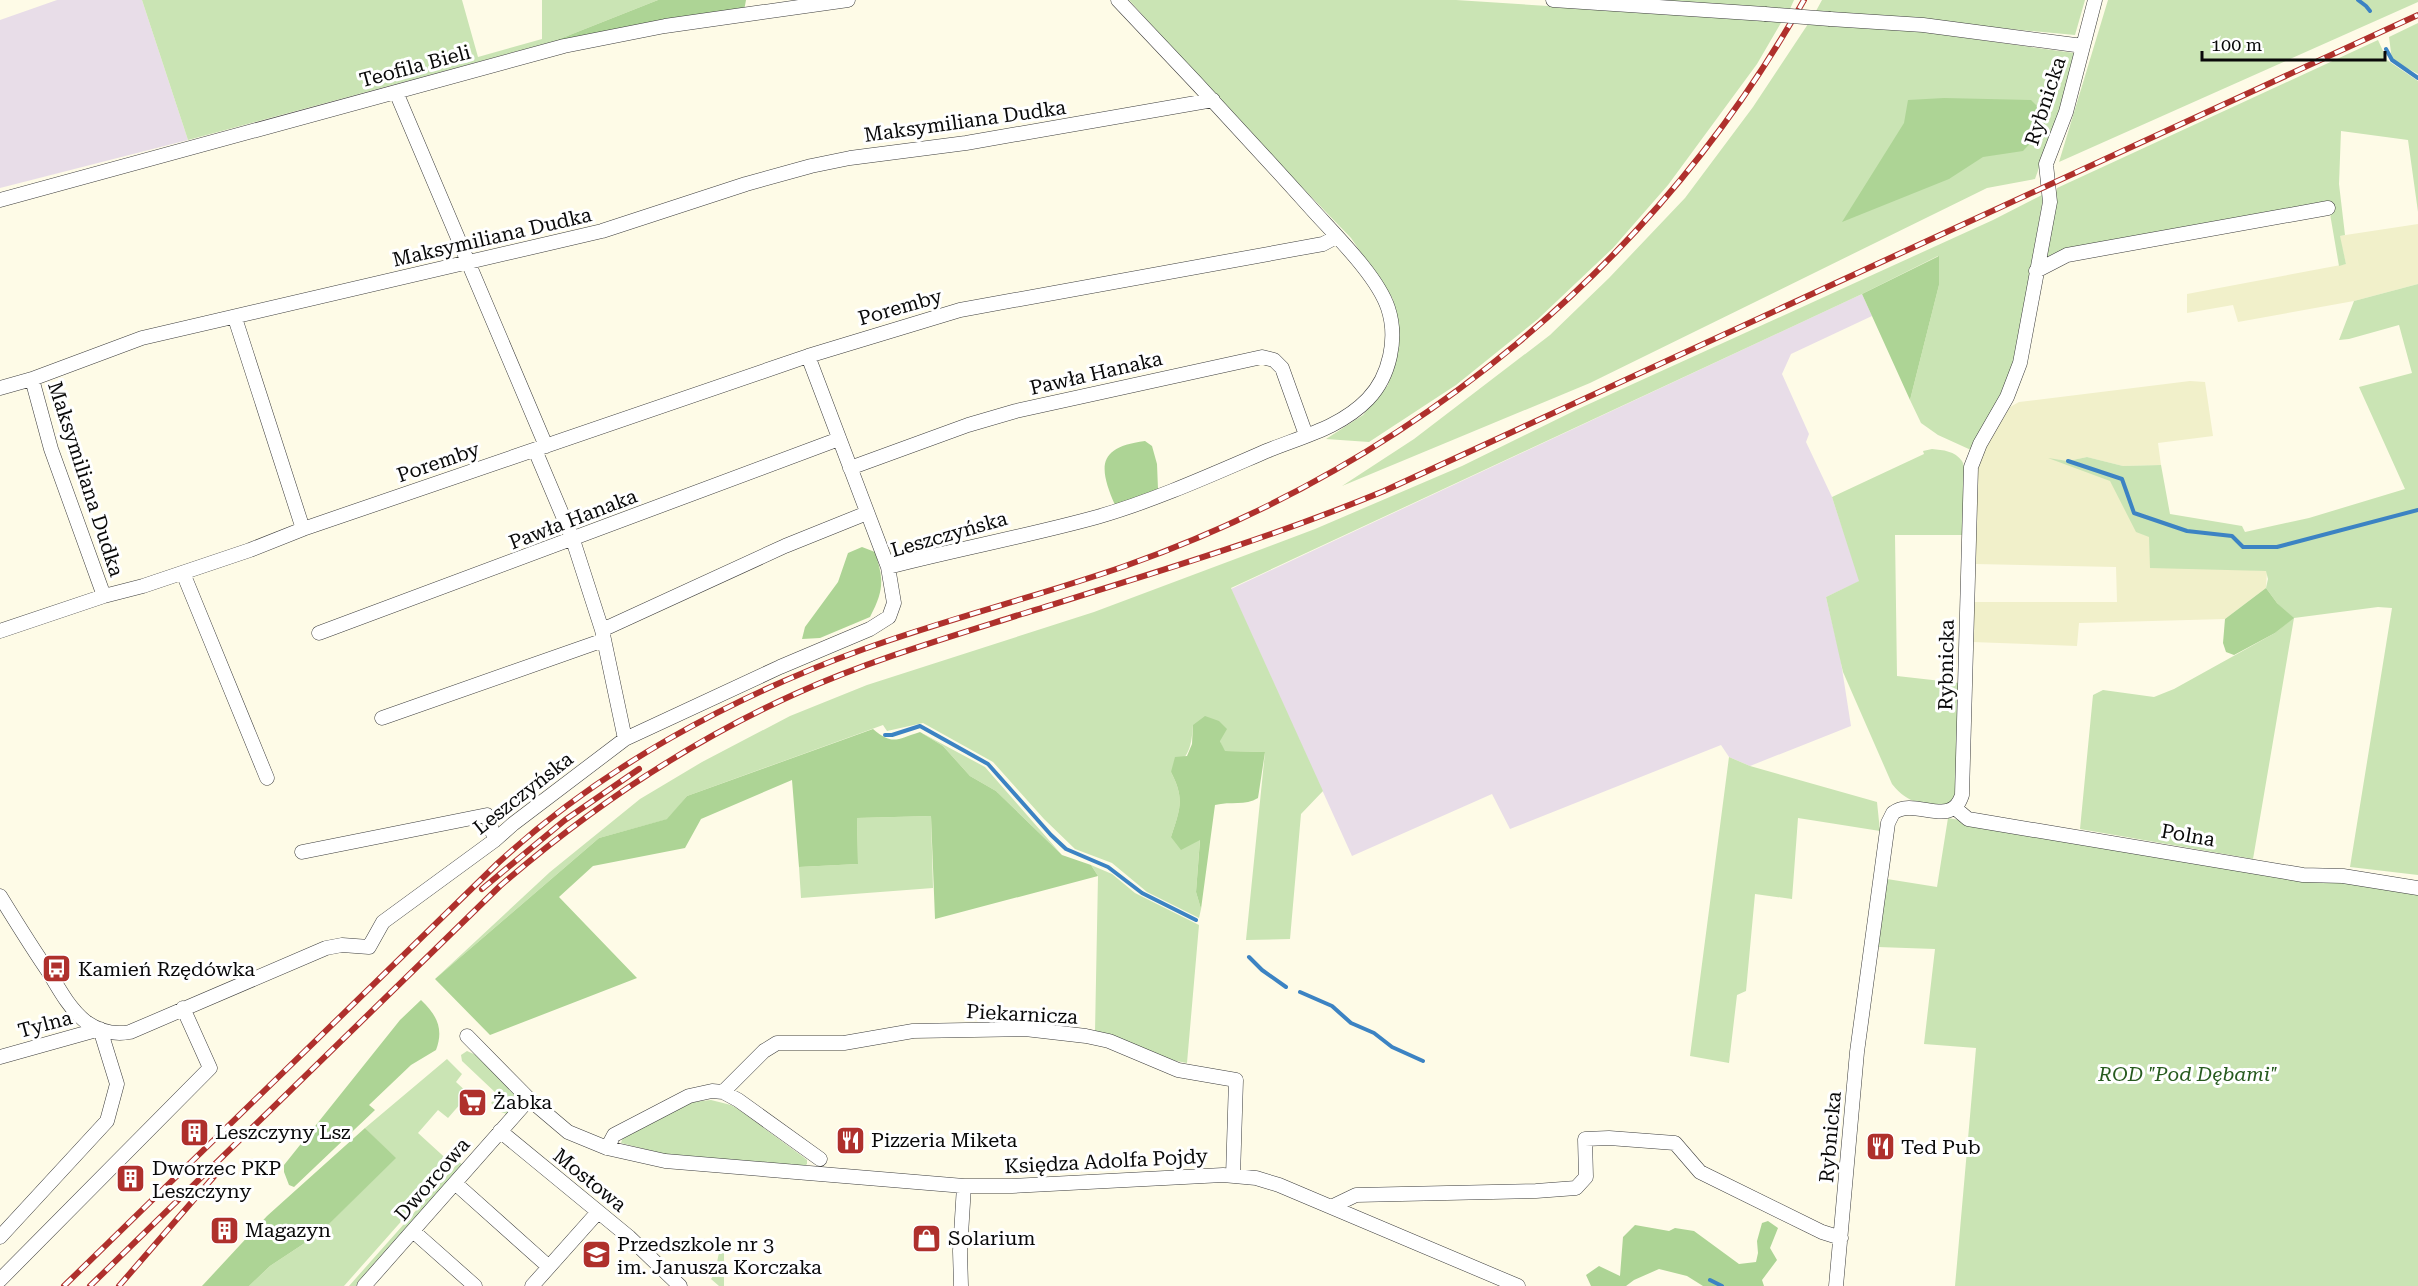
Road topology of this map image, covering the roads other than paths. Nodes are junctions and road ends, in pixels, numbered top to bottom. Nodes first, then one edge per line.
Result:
1 (848, 0) edge
2 (1118, 0) edge
3 (1553, 0) edge
4 (2095, 0) edge
5 (2083, 46) junction
6 (1197, 82) junction
7 (396, 92) junction
8 (1214, 100) junction
9 (1190, 105) junction
10 (0, 200) edge
11 (2328, 208) dead end
12 (1336, 237) junction
13 (467, 261) junction
14 (2036, 271) junction
15 (235, 318) junction
16 (808, 356) junction
17 (32, 379) junction
18 (0, 388) edge
19 (1306, 435) junction
20 (839, 439) junction
21 (541, 448) junction
22 (850, 468) junction
23 (867, 513) junction
24 (303, 529) junction
25 (573, 540) junction
26 (888, 567) junction
27 (183, 573) junction
28 (104, 596) junction
29 (0, 631) edge
30 (319, 633) dead end
31 (603, 635) junction
32 (382, 718) dead end
33 (626, 739) junction
34 (267, 778) dead end
35 (1955, 808) junction
36 (495, 840) junction
37 (302, 852) dead end
38 (2418, 888) edge
39 (0, 896) edge
40 (183, 1008) junction
41 (100, 1029) junction
42 (467, 1036) dead end
43 (0, 1057) edge
44 (723, 1092) junction
45 (529, 1099) junction
46 (500, 1131) junction
47 (607, 1148) junction
48 (820, 1159) dead end
49 (1233, 1176) junction
50 (455, 1183) junction
51 (964, 1186) junction
52 (1331, 1207) junction
53 (598, 1212) junction
54 (413, 1231) junction
55 (0, 1237) edge
56 (1841, 1238) junction
57 (549, 1267) junction
58 (0, 1280) edge
59 (367, 1285) edge
60 (475, 1286) edge
61 (532, 1286) edge
62 (680, 1286) edge
63 (961, 1286) edge
64 (1518, 1286) edge
65 (1836, 1286) edge

1 - 7 street, Teofila Bieli
2 - 6 street
3 - 5 street, bridge
4 - 5 street, Rybnicka
5 - 14 street, Rybnicka
6 - 8 street
6 - 9 street
7 - 10 street, Teofila Bieli
7 - 13 street
8 - 9 street, Maksymiliana Dudka
8 - 12 street
9 - 13 street, Maksymiliana Dudka
11 - 14 street
12 - 16 street, Poremby
12 - 19 street, Leszczyńska
13 - 15 street, Maksymiliana Dudka
13 - 21 street
14 - 35 street, Rybnicka
15 - 17 street, Maksymiliana Dudka
15 - 24 street
16 - 20 street
16 - 21 street, Poremby
17 - 18 street
17 - 28 street, Maksymiliana Dudka
19 - 22 street, Pawła Hanaka
19 - 26 street, Leszczyńska
20 - 22 street
20 - 25 street, Pawła Hanaka
21 - 24 street, Poremby
21 - 25 street
22 - 23 street
23 - 26 street
23 - 31 street
24 - 27 street, Poremby
25 - 30 street, Pawła Hanaka
25 - 31 street
26 - 33 street, Leszczyńska
27 - 28 street, Poremby
27 - 34 street
28 - 29 street, Poremby
31 - 32 street
31 - 33 street
33 - 36 street, Leszczyńska
35 - 38 street, Polna
35 - 56 street, Rybnicka
36 - 37 street
36 - 40 street, Leszczyńska
39 - 41 street
40 - 41 street
40 - 58 street
41 - 43 street, Tylna
41 - 55 street
42 - 45 street, Księdza Adolfa Pojdy
44 - 47 street
44 - 48 street
44 - 49 street, Piekarnicza
45 - 46 street, Dworcowa
45 - 47 street, Księdza Adolfa Pojdy
46 - 50 street, Dworcowa
46 - 53 street, Mostowa
47 - 51 street, Księdza Adolfa Pojdy
49 - 51 street, Księdza Adolfa Pojdy
49 - 52 street, Księdza Adolfa Pojdy
50 - 54 street, Dworcowa
50 - 57 street
51 - 63 street
52 - 56 street
52 - 64 street, Księdza Adolfa Pojdy
53 - 57 street
53 - 62 street, Mostowa
54 - 59 street, Dworcowa
54 - 60 street
56 - 65 street, Rybnicka
57 - 61 street

